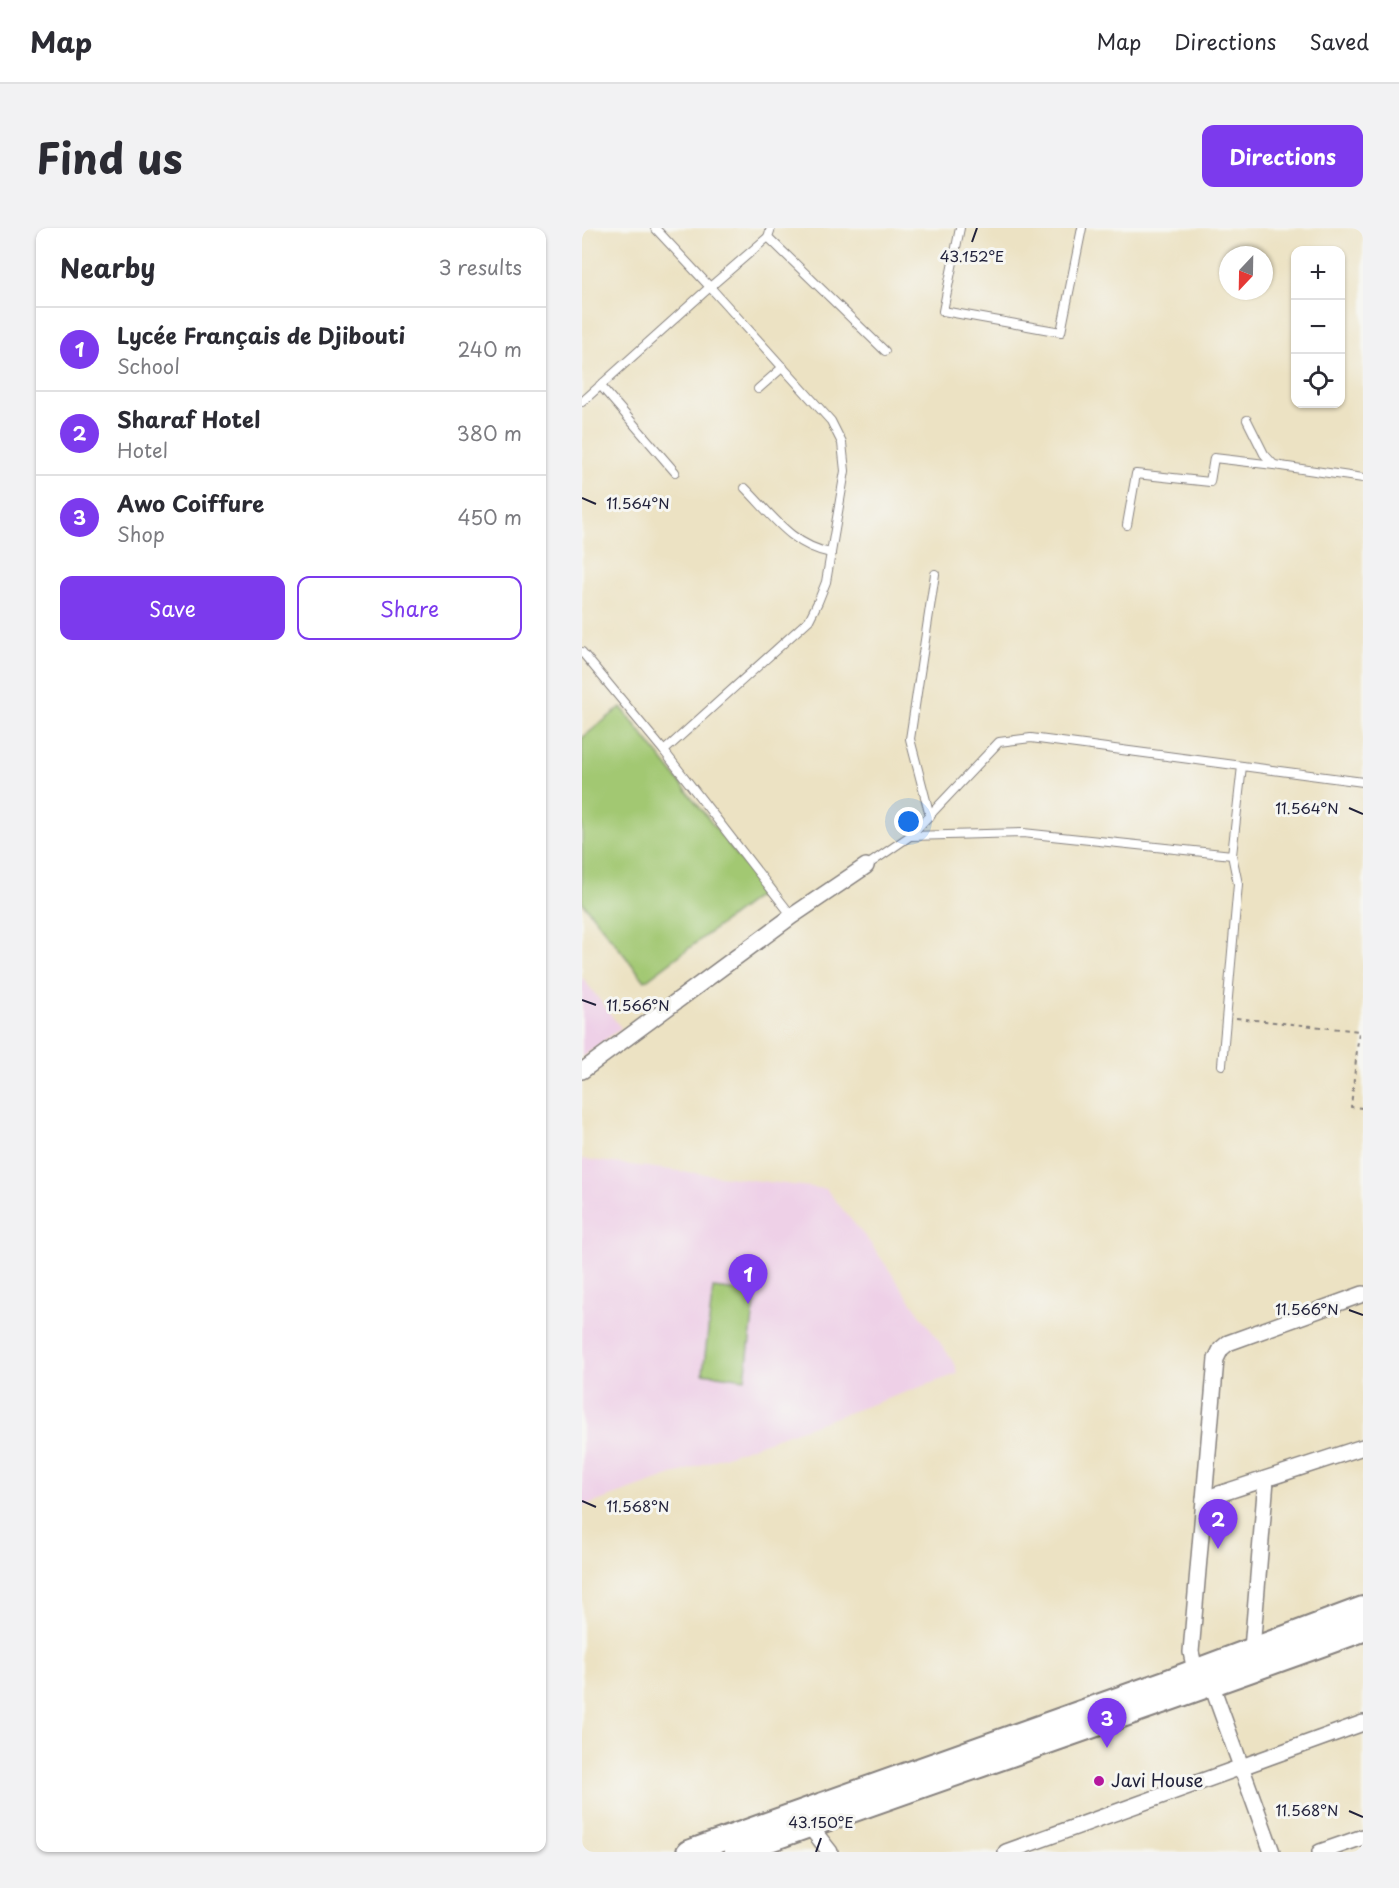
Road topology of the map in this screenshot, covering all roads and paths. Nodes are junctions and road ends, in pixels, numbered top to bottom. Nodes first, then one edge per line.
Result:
1 (655, 228) edge
2 (771, 228) edge
3 (960, 228) edge
4 (1083, 228) edge
5 (768, 237) junction
6 (710, 287) junction
7 (885, 351) dead end
8 (783, 367) junction
9 (600, 385) junction
10 (759, 389) dead end
11 (582, 402) edge
12 (1247, 420) dead end
13 (1274, 465) junction
14 (675, 472) dead end
15 (1363, 478) edge
16 (746, 488) dead end
17 (1126, 525) dead end
18 (831, 553) junction
19 (935, 574) dead end
20 (582, 652) edge
21 (664, 750) junction
22 (1242, 766) junction
23 (1363, 782) edge
24 (930, 816) junction
25 (910, 836) junction
26 (1232, 855) junction
27 (866, 866) joint
28 (792, 916) junction
29 (1227, 1017) junction
30 (1222, 1065) dead end
31 (582, 1071) edge
32 (1363, 1108) edge
33 (1363, 1294) edge
34 (1363, 1447) edge
35 (1266, 1480) junction
36 (1204, 1499) junction
37 (1363, 1608) edge
38 (1363, 1630) edge
39 (1252, 1649) junction
40 (1205, 1678) junction
41 (1363, 1723) edge
42 (1242, 1767) junction
43 (804, 1819) junction
44 (1363, 1836) edge
45 (688, 1852) edge
46 (736, 1852) edge
47 (830, 1852) edge
48 (1006, 1852) edge
49 (1272, 1852) edge
50 (1320, 1852) edge

1 - 6 lane
2 - 5 lane
3 - 4 lane
5 - 6 lane
5 - 7 lane
6 - 8 lane
6 - 9 lane
8 - 10 lane
8 - 18 lane
9 - 11 lane
9 - 14 lane
12 - 13 lane
13 - 15 lane
13 - 17 lane
16 - 18 lane
18 - 21 lane
19 - 24 lane
20 - 21 lane
21 - 28 lane
22 - 23 lane
22 - 24 lane
22 - 26 lane
24 - 25 lane
25 - 26 lane
25 - 27 lane
26 - 29 lane
27 - 28 street
28 - 31 street
29 - 30 lane
29 - 32 path
33 - 36 street
34 - 35 street
35 - 36 street
35 - 39 street
36 - 40 street
37 - 39 street
38 - 40 street
39 - 40 street
40 - 42 street
40 - 43 street
41 - 42 street
42 - 48 street
42 - 49 street
43 - 45 street
43 - 46 street
43 - 47 street
44 - 50 street

